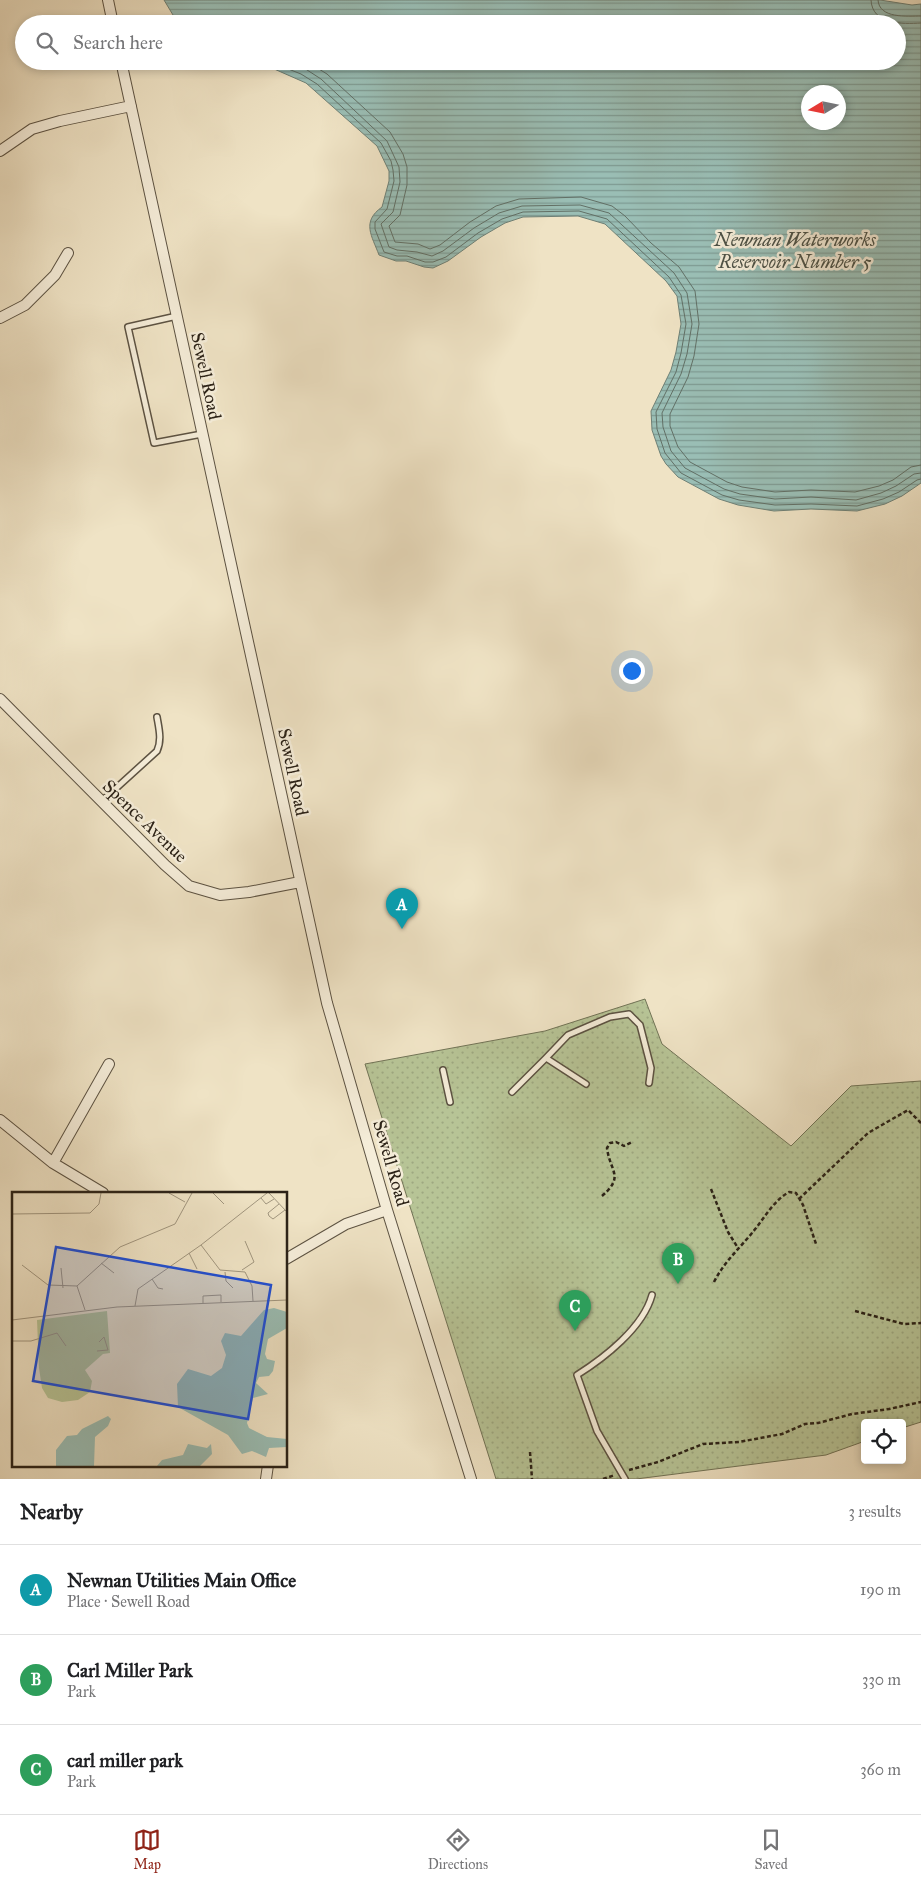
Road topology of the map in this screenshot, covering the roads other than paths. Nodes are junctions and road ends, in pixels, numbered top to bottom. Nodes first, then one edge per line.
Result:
1 (108, 0) edge
2 (111, 15) edge
3 (123, 70) edge
4 (131, 106) junction
5 (0, 151) edge
6 (68, 253) dead end
7 (177, 316) junction
8 (0, 318) edge
9 (202, 434) junction
10 (0, 699) edge
11 (157, 717) dead end
12 (102, 802) junction
13 (300, 882) junction
14 (546, 1058) junction
15 (109, 1064) dead end
16 (443, 1070) dead end
17 (649, 1083) dead end
18 (586, 1084) dead end
19 (512, 1092) dead end
20 (450, 1102) dead end
21 (0, 1120) edge
22 (53, 1163) junction
23 (101, 1192) edge
24 (387, 1210) junction
25 (288, 1258) edge
26 (652, 1295) dead end
27 (268, 1466) edge
28 (266, 1479) edge
29 (471, 1479) edge
30 (624, 1479) edge

1 - 2 street
3 - 4 street, Sewell Road
4 - 5 street
4 - 7 street, Sewell Road
6 - 8 street
7 - 9 street, Sewell Road
7 - 9 lane
9 - 13 street, Sewell Road
10 - 12 street, Spence Avenue
11 - 12 lane
12 - 13 street, Spence Avenue
13 - 24 street, Sewell Road
14 - 17 lane
14 - 18 lane
14 - 19 lane
15 - 22 street
16 - 20 lane
21 - 22 street
22 - 23 street
24 - 25 street
24 - 29 street, Sewell Road
26 - 30 lane
27 - 28 street

